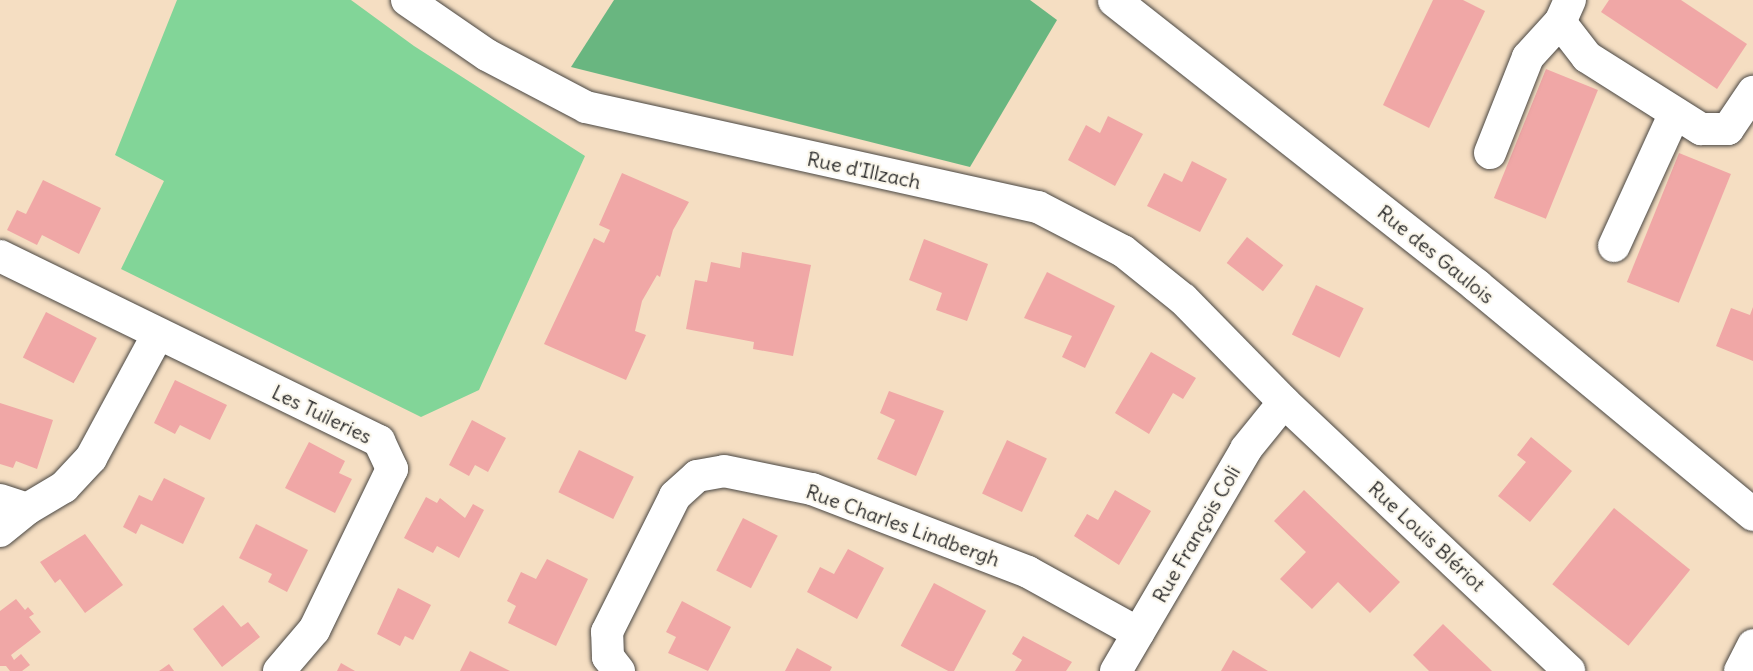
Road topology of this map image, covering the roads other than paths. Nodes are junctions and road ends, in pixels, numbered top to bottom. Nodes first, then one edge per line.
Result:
1 (407, 0) edge
2 (1114, 0) edge
3 (1565, 11) edge
4 (1753, 92) edge
5 (1676, 113) junction
6 (1490, 153) dead end
7 (1614, 246) dead end
8 (0, 256) edge
9 (158, 334) junction
10 (1284, 402) junction
11 (14, 504) edge
12 (1753, 514) edge
13 (0, 531) edge
14 (1138, 633) junction
15 (1753, 645) edge
16 (279, 671) edge
17 (620, 671) edge
18 (1116, 671) edge
19 (1569, 671) edge
20 (1740, 671) edge

1 - 10 street, Rue d'Illzach
2 - 12 main road, Rue des Gaulois
3 - 5 street
3 - 6 street
4 - 5 street
5 - 7 street
8 - 9 street, Les Tuileries
9 - 11 street
9 - 16 street, Les Tuileries
10 - 14 street, Rue François Coli
10 - 19 street, Rue Louis Blériot
11 - 13 street
14 - 17 street, Rue Charles Lindbergh
14 - 18 street, Rue François Coli
15 - 20 street

